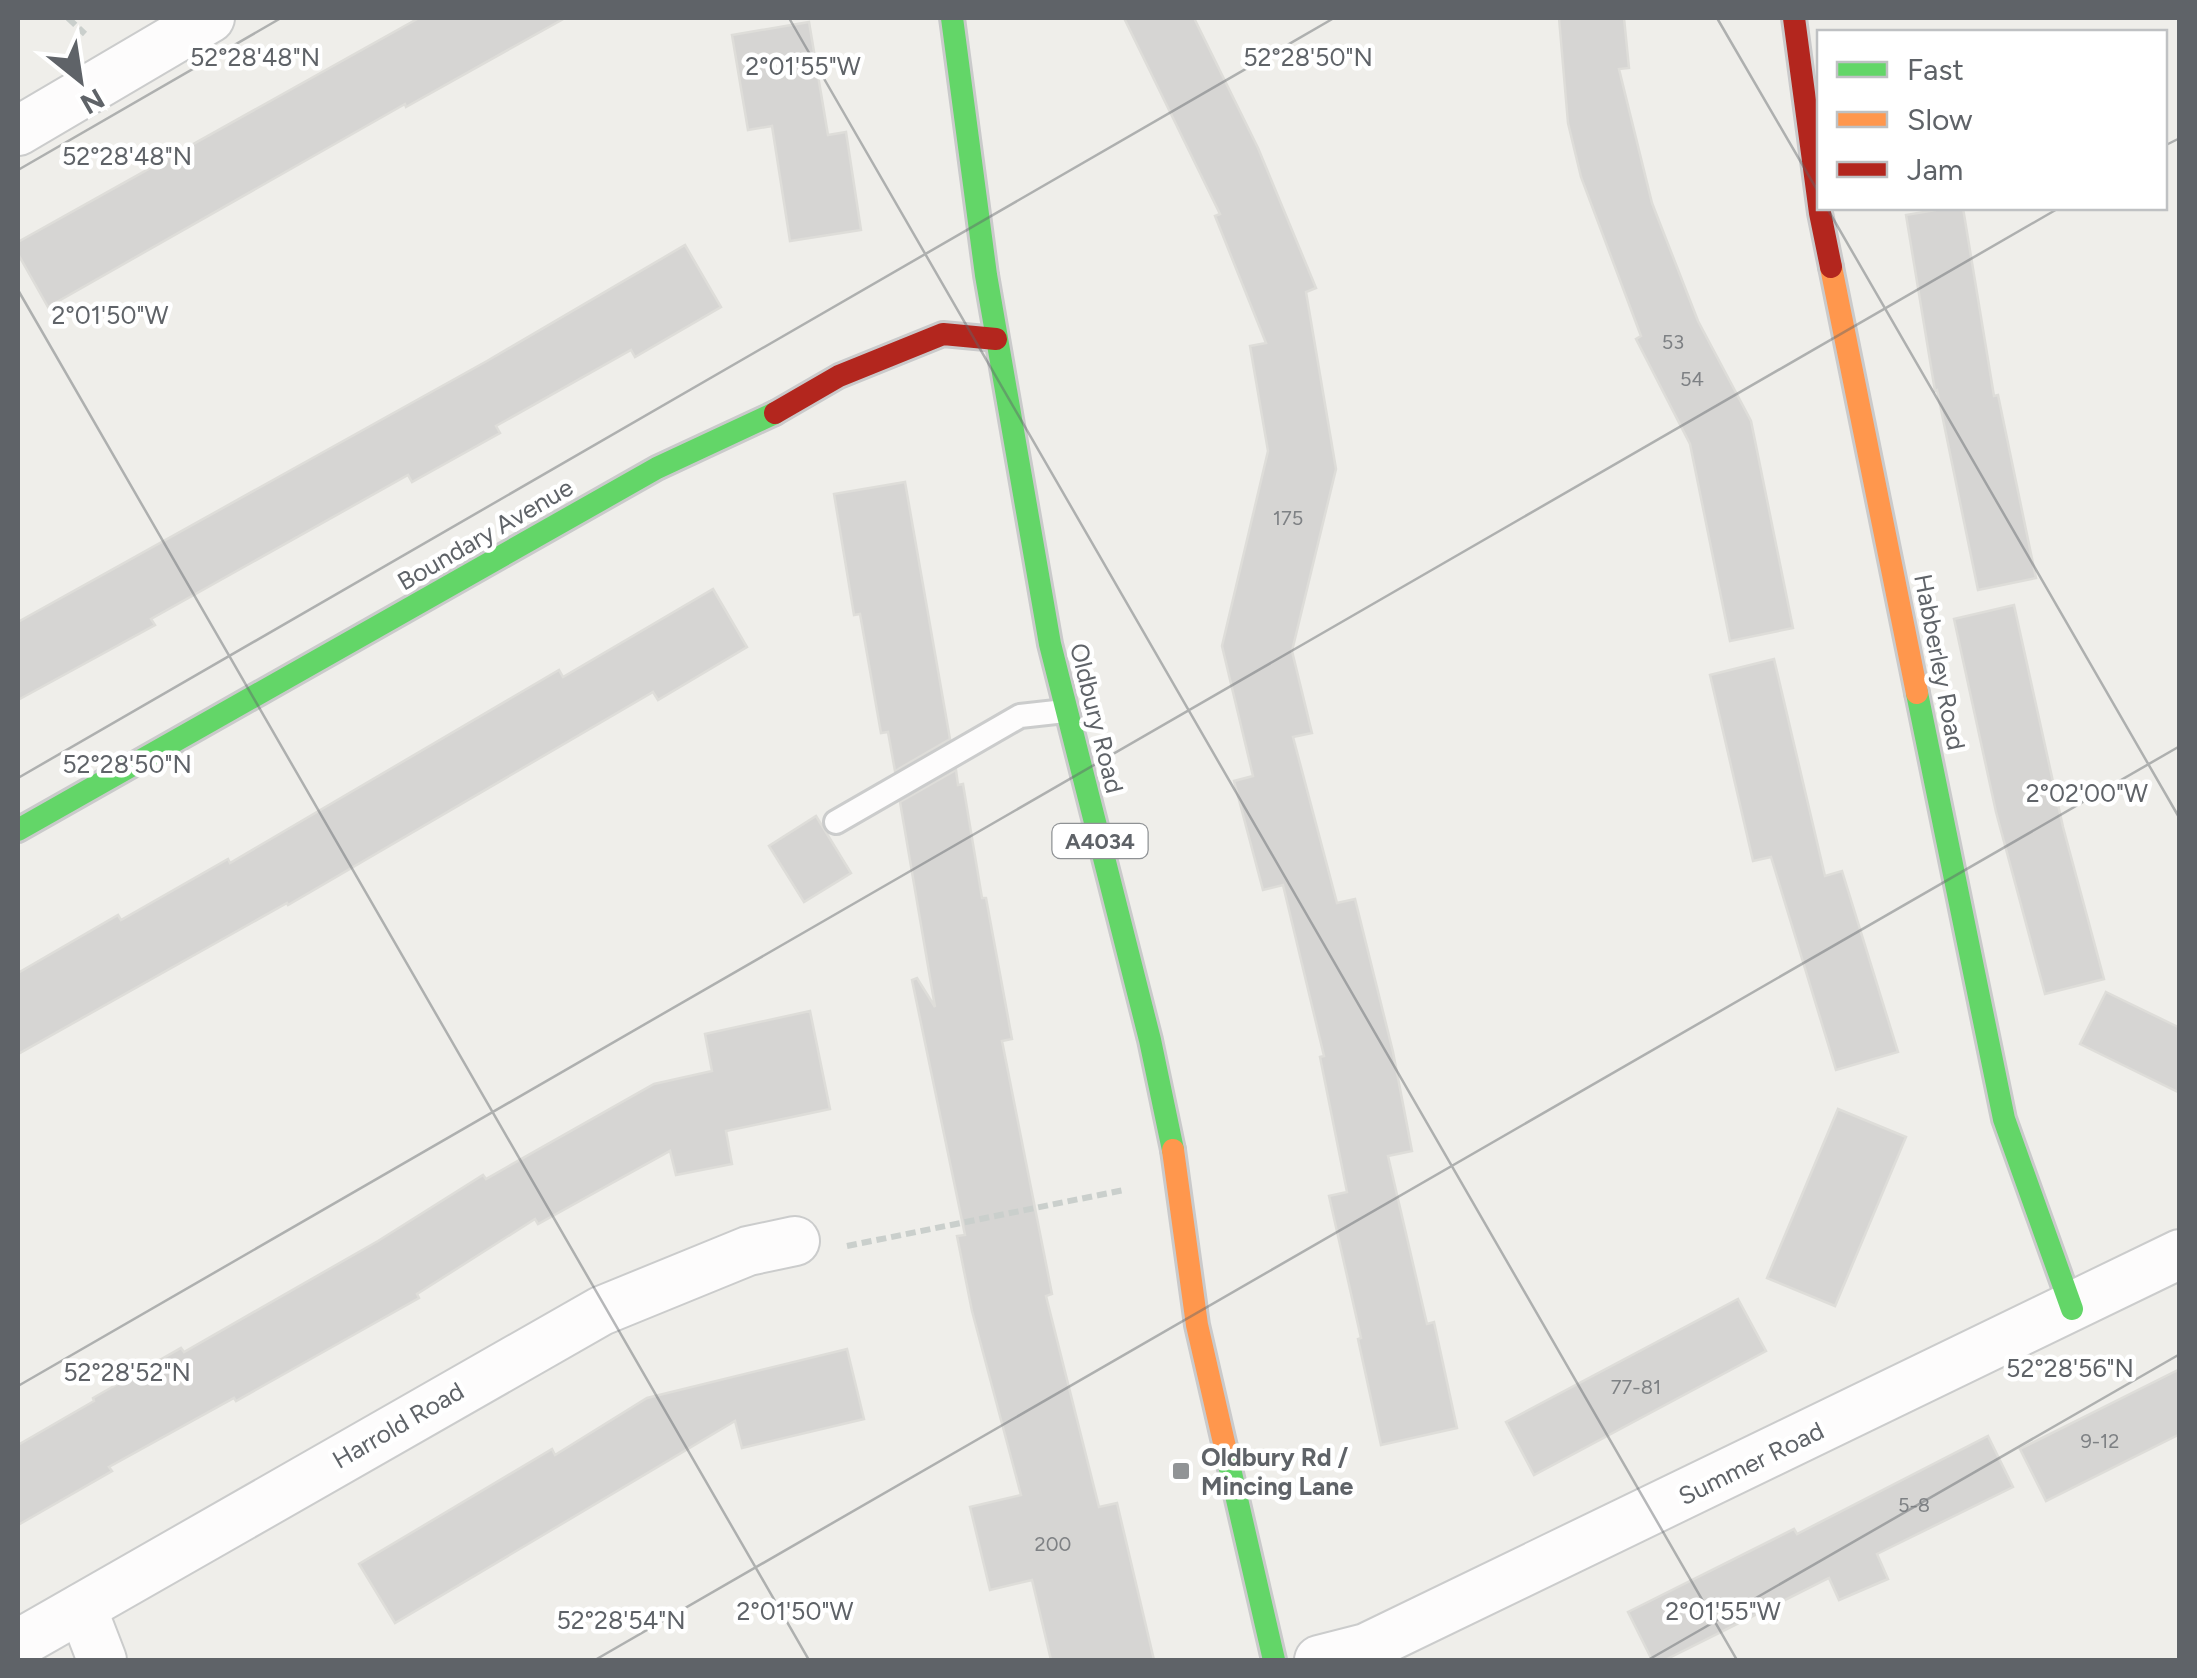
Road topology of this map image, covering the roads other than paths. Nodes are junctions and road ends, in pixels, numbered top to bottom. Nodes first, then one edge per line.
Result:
1 (210, 18) edge
2 (952, 18) edge
3 (1794, 18) edge
4 (18, 131) edge
5 (1817, 190) edge
6 (1820, 210) edge
7 (996, 339) junction
8 (1064, 711) junction
9 (836, 822) dead end
10 (18, 830) edge
11 (795, 1241) road end
12 (2180, 1254) edge
13 (2072, 1308) junction
14 (82, 1608) junction
15 (18, 1644) edge
16 (102, 1660) edge
17 (1274, 1660) edge
18 (1319, 1660) edge

1 - 4 street
2 - 7 street, Oldbury Road / A4034
3 - 5 street, Habberley Road
6 - 13 street, Habberley Road
7 - 8 street, Oldbury Road / A4034
7 - 10 street, Boundary Avenue
8 - 9 lane
8 - 17 street, Oldbury Road / A4034
11 - 14 street, Harrold Road
12 - 13 street, Summer Road
13 - 18 street, Summer Road
14 - 15 street, Harrold Road
14 - 16 street

